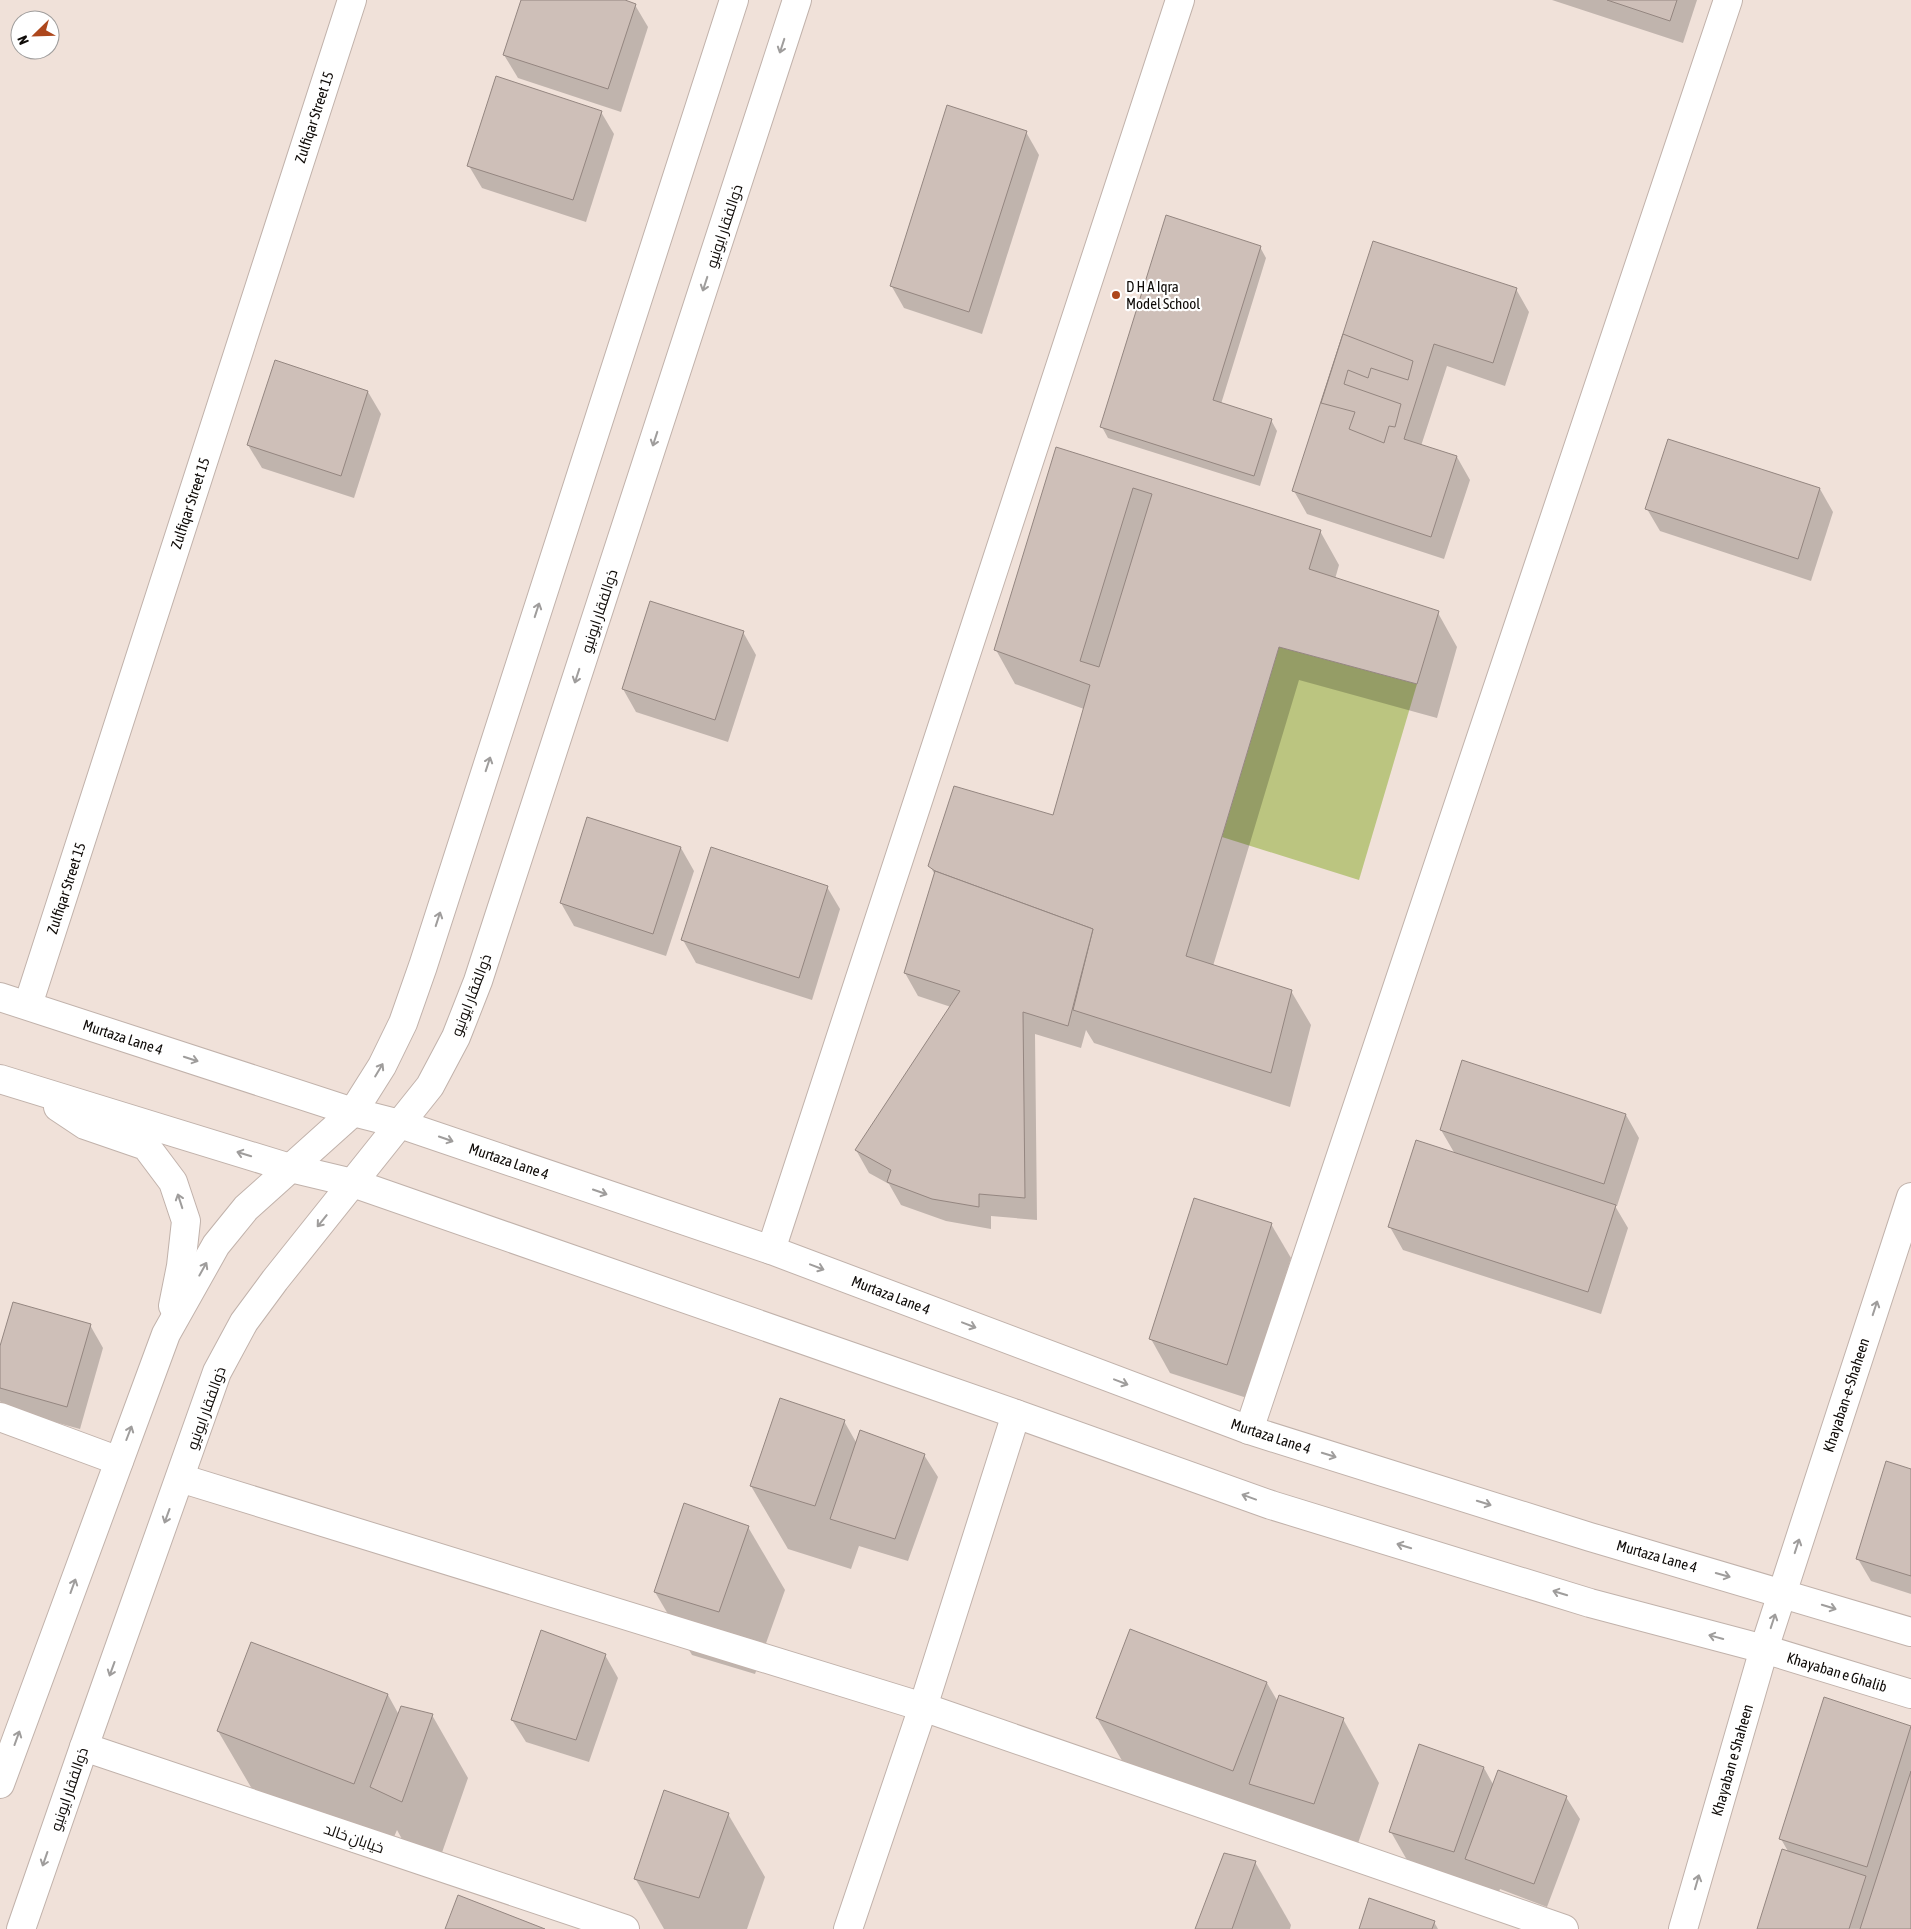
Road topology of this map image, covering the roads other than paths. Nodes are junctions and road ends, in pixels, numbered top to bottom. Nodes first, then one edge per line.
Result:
1 (352, 0) edge
2 (734, 0) edge
3 (797, 0) edge
4 (1180, 0) edge
5 (1728, 0) edge
6 (0, 996) edge
7 (28, 1006) junction
8 (0, 1079) edge
9 (31, 1088) junction
10 (353, 1112) junction
11 (400, 1124) junction
12 (290, 1168) junction
13 (353, 1183) junction
14 (1911, 1197) edge
15 (771, 1250) junction
16 (166, 1334) junction
17 (1016, 1414) junction
18 (0, 1418) edge
19 (1249, 1430) junction
20 (119, 1461) junction
21 (180, 1478) junction
22 (1782, 1592) junction
23 (1911, 1632) edge
24 (1764, 1649) junction
25 (1911, 1694) edge
26 (923, 1707) junction
27 (84, 1747) junction
28 (2, 1769) edge
29 (21, 1929) edge
30 (625, 1929) edge
31 (848, 1929) edge
32 (1564, 1929) edge
33 (1683, 1929) edge

1 - 7 street, Zulfiqar Street 15
10 -> 2 street
3 -> 11 street, ذوالفقار ایونیو
4 - 15 street
5 - 19 street
6 - 7 street, Murtaza Lane 4
7 -> 10 street, Murtaza Lane 4
8 - 9 street
12 -> 9 street
16 -> 9 street
10 - 11 street, Murtaza Lane 4
10 - 12 street
11 - 13 street, ذوالفقار ایونیو
11 -> 15 street, Murtaza Lane 4
12 - 13 street
16 -> 12 street
13 - 17 street
13 -> 21 street, ذوالفقار ایونیو
22 -> 14 street, Khayaban-e-Shaheen
15 -> 19 street, Murtaza Lane 4
20 -> 16 street
24 -> 17 street
17 - 26 street
18 - 20 street
19 -> 22 street, Murtaza Lane 4
28 -> 20 street
21 - 26 street
21 -> 27 street, ذوالفقار ایونیو
22 -> 23 street
24 -> 22 street, Khayaban e Shaheen
24 - 25 street, Khayaban e Ghalib
33 -> 24 street, Khayaban e Shaheen
26 - 31 street
26 - 32 street
27 -> 29 street, ذوالفقار ایونیو
27 - 30 street, خیابانِ خالد

